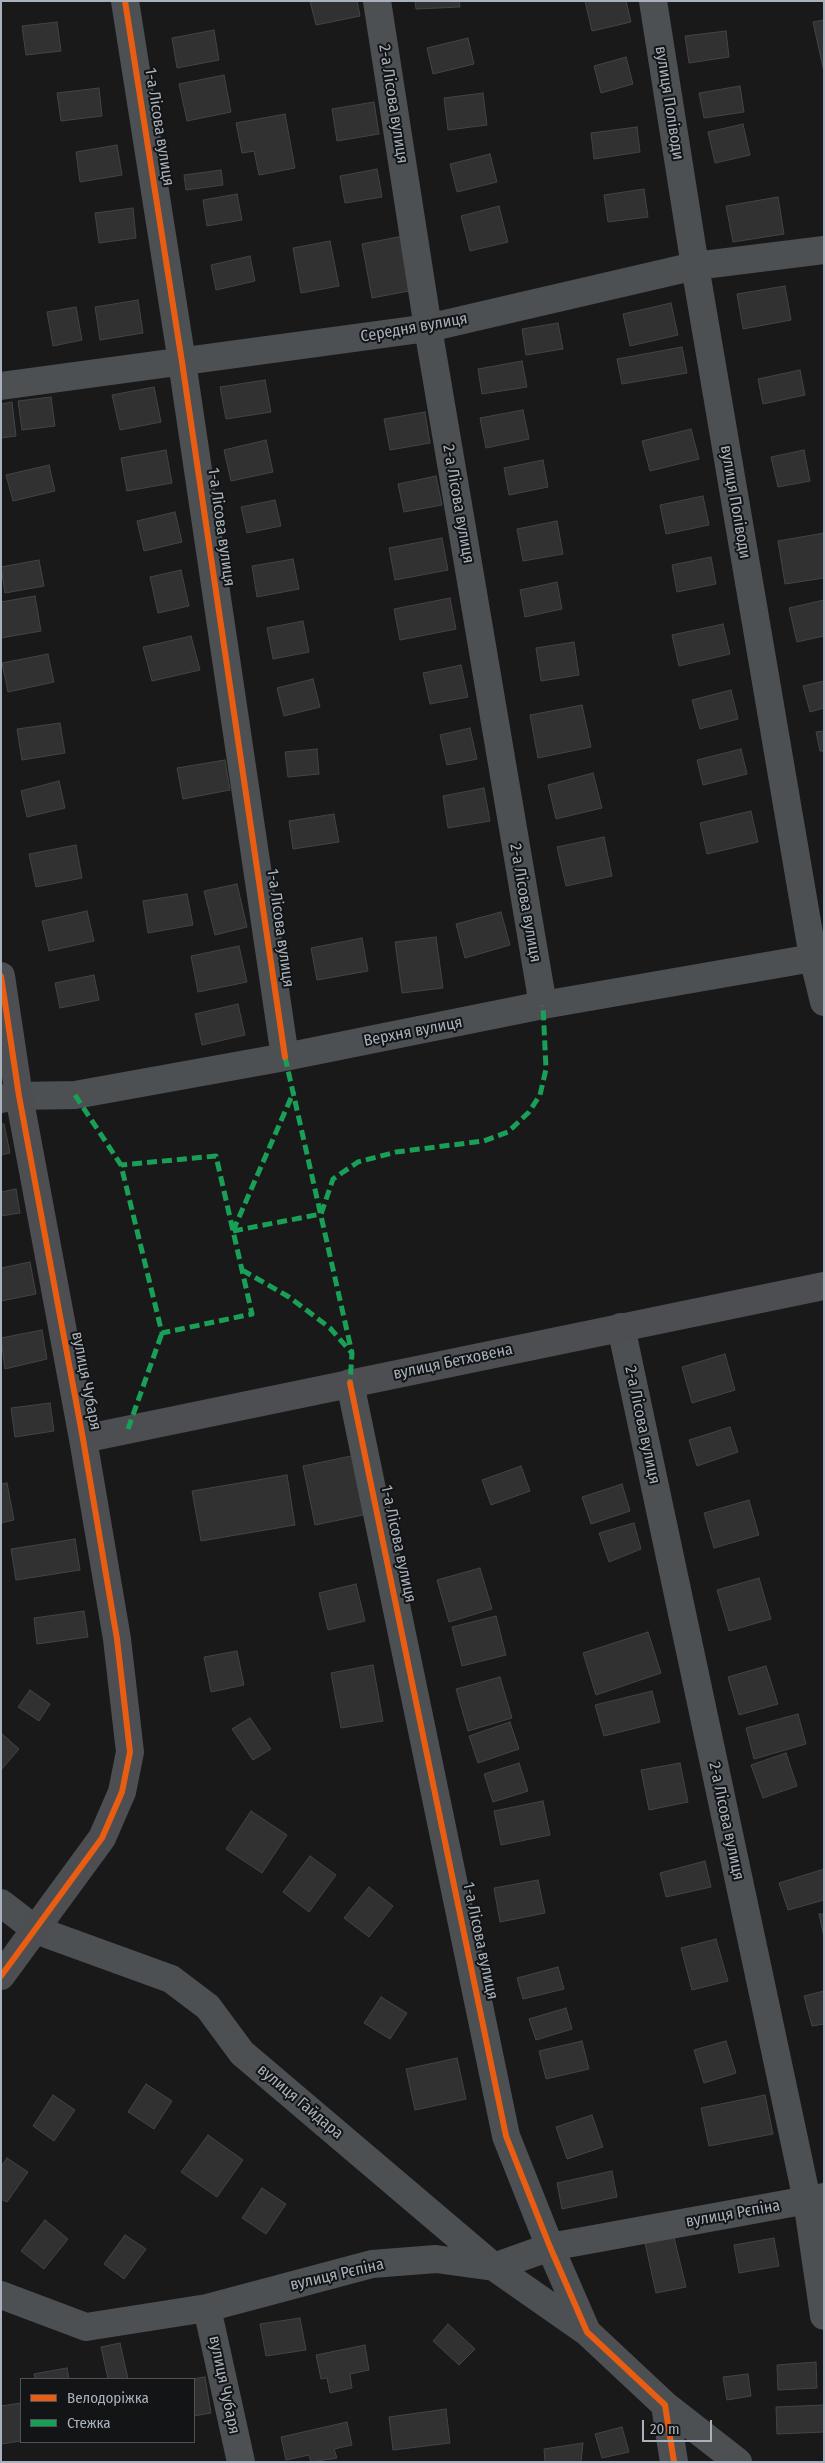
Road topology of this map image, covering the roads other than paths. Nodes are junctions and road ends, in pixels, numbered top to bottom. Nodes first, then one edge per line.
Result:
1 (125, 1) edge
2 (377, 1) edge
3 (653, 1) edge
4 (824, 250) edge
5 (695, 266) junction
6 (428, 328) junction
7 (182, 362) junction
8 (1, 386) edge
9 (818, 957) edge
10 (1, 976) edge
11 (824, 1002) edge
12 (543, 1005) junction
13 (285, 1057) junction
14 (10, 1098) edge
15 (824, 1286) edge
16 (621, 1327) junction
17 (350, 1383) junction
18 (83, 1439) junction
19 (1, 1903) edge
20 (36, 1930) junction
21 (1, 1976) edge
22 (815, 2199) edge
23 (550, 2247) junction
24 (494, 2267) junction
25 (1, 2295) edge
26 (207, 2308) junction
27 (824, 2316) edge
28 (587, 2332) junction
29 (665, 2405) junction
30 (241, 2462) edge
31 (674, 2462) edge
32 (738, 2462) edge

1 - 7 street, 1-а Лісова вулиця
2 - 6 street, 2-а Лісова вулиця
3 - 5 street, вулиця Поліводи
4 - 5 street, Середня вулиця
5 - 6 street, Середня вулиця
5 - 9 street, вулиця Поліводи
6 - 7 street, Середня вулиця
6 - 12 street, 2-а Лісова вулиця
7 - 8 street, Середня вулиця
7 - 13 street, 1-а Лісова вулиця
9 - 11 street, вулиця Поліводи
9 - 12 street, Верхня вулиця
10 - 14 street, вулиця Чубаря
12 - 13 street, Верхня вулиця
13 - 14 street, Верхня вулиця
14 - 18 street, вулиця Чубаря
15 - 16 street, вулиця Бетховена
16 - 17 street, вулиця Бетховена
16 - 22 street, 2-а Лісова вулиця
17 - 18 street, вулиця Бетховена
17 - 23 street, 1-а Лісова вулиця
18 - 20 street, вулиця Чубаря
19 - 20 street, вулиця Гайдара
20 - 21 street, вулиця Чубаря
20 - 24 street, вулиця Гайдара
22 - 23 street, вулиця Рєпіна
22 - 27 street, 2-а Лісова вулиця
23 - 24 street, вулиця Рєпіна
23 - 28 street, 1-а Лісова вулиця
24 - 26 street, вулиця Рєпіна
24 - 28 street, вулиця Гайдара
25 - 26 street, вулиця Рєпіна
26 - 30 street, вулиця Чубаря
28 - 29 street, 1-а Лісова вулиця
29 - 31 street
29 - 32 street

